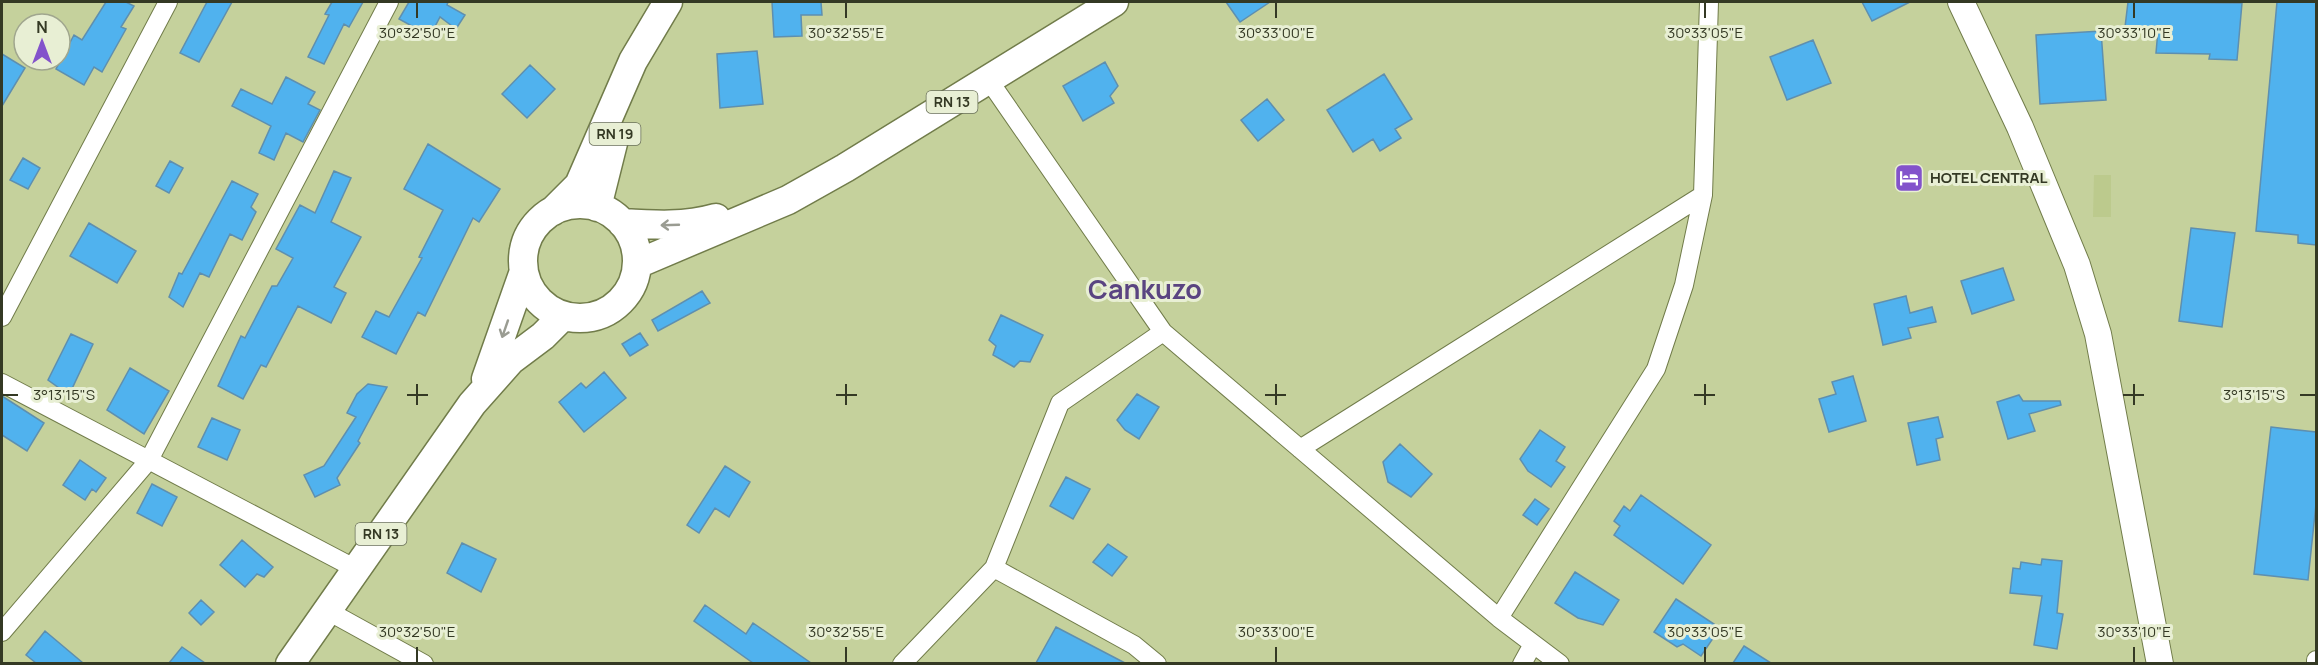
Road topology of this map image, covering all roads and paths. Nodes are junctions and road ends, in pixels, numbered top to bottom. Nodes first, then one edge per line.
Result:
1 (168, 2) edge
2 (389, 2) edge
3 (668, 2) edge
4 (1114, 2) edge
5 (1709, 2) edge
6 (1961, 2) edge
7 (633, 61) junction
8 (988, 79) junction
9 (1703, 195) junction
10 (788, 200) junction
11 (597, 207) junction
12 (553, 211) junction
13 (622, 223) junction
14 (637, 264) junction
15 (524, 274) junction
16 (563, 316) junction
17 (2, 317) edge
18 (1162, 332) junction
19 (2, 383) edge
20 (472, 404) junction
21 (1300, 449) junction
22 (149, 460) junction
23 (993, 568) junction
24 (358, 570) junction
25 (328, 611) junction
26 (1499, 618) junction
27 (2, 632) edge
28 (1533, 644) junction
29 (290, 663) edge
30 (424, 663) edge
31 (902, 663) edge
32 (1157, 663) edge
33 (1522, 663) edge
34 (1560, 663) edge
35 (2159, 663) edge

1 - 17 street
2 - 22 street
3 - 7 main road, RN 19
4 - 8 main road, RN 13
5 - 9 street
6 - 35 main road
7 - 11 main road, RN 19
7 - 12 main road, RN 19
8 - 10 main road, RN 13
8 - 18 street
9 - 21 street
9 - 26 street
10 -> 13 main road, RN 13
10 - 14 main road, RN 13
11 - 12 main road, RN 13
11 - 13 main road, RN 13
12 - 15 main road, RN 13
13 - 14 main road
14 - 16 main road
15 - 16 main road
15 -> 20 main road, RN 13
16 - 20 main road, RN 13
18 - 21 street
18 - 23 street
19 - 22 street
20 - 24 main road, RN 13
21 - 26 street
22 - 24 street
22 - 27 street
23 - 31 street
23 - 32 street
24 - 25 main road, RN 13
25 - 29 main road, RN 13
25 - 30 street
26 - 28 street
28 - 33 street
28 - 34 street

